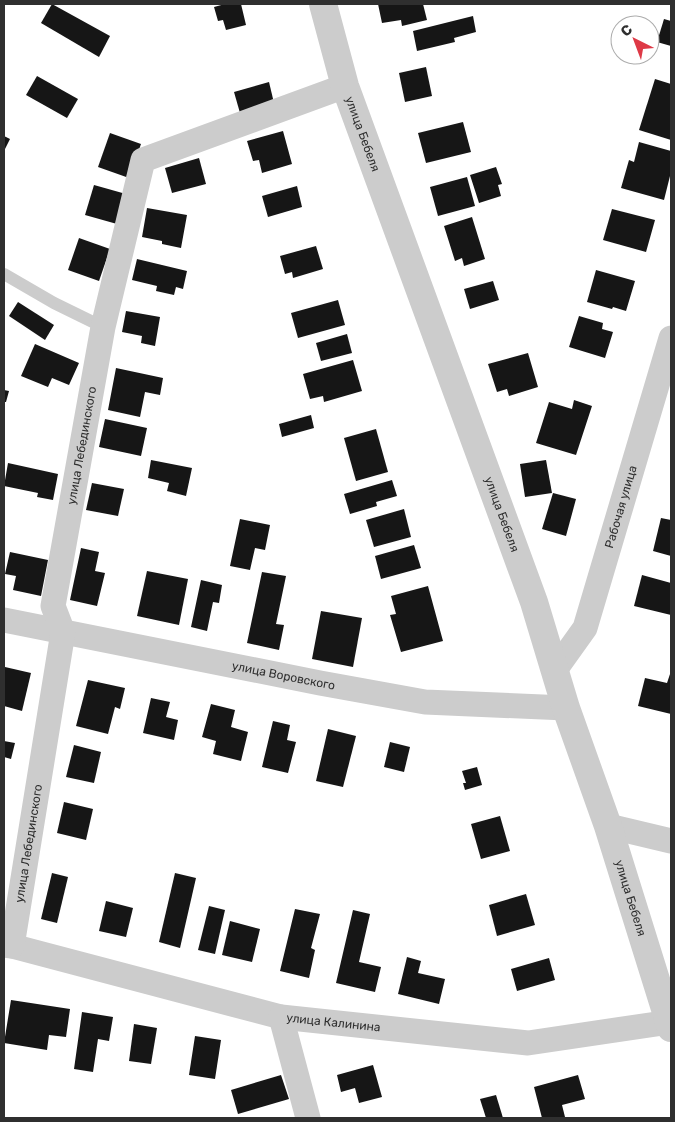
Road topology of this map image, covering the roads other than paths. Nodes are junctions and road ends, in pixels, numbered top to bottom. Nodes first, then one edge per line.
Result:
1 (323, 4) edge
2 (345, 86) junction
3 (4, 274) edge
4 (103, 327) junction
5 (671, 338) edge
6 (4, 620) edge
7 (63, 632) junction
8 (555, 670) junction
9 (566, 708) junction
10 (608, 826) junction
11 (671, 841) edge
12 (8, 945) edge
13 (281, 1017) junction
14 (670, 1025) edge
15 (308, 1118) edge

1 - 2 street, улица Бебеля
2 - 4 street, улица Лебединского
2 - 8 street, улица Бебеля
3 - 4 lane
4 - 7 street, улица Лебединского
5 - 8 street, Рабочая улица
6 - 7 street, улица Воровского
7 - 9 street, улица Воровского
7 - 12 street, улица Лебединского
8 - 9 street, улица Бебеля
9 - 10 street, улица Бебеля
10 - 11 street
10 - 14 street, улица Бебеля
12 - 13 street, улица Калинина
13 - 14 street, улица Калинина
13 - 15 street

